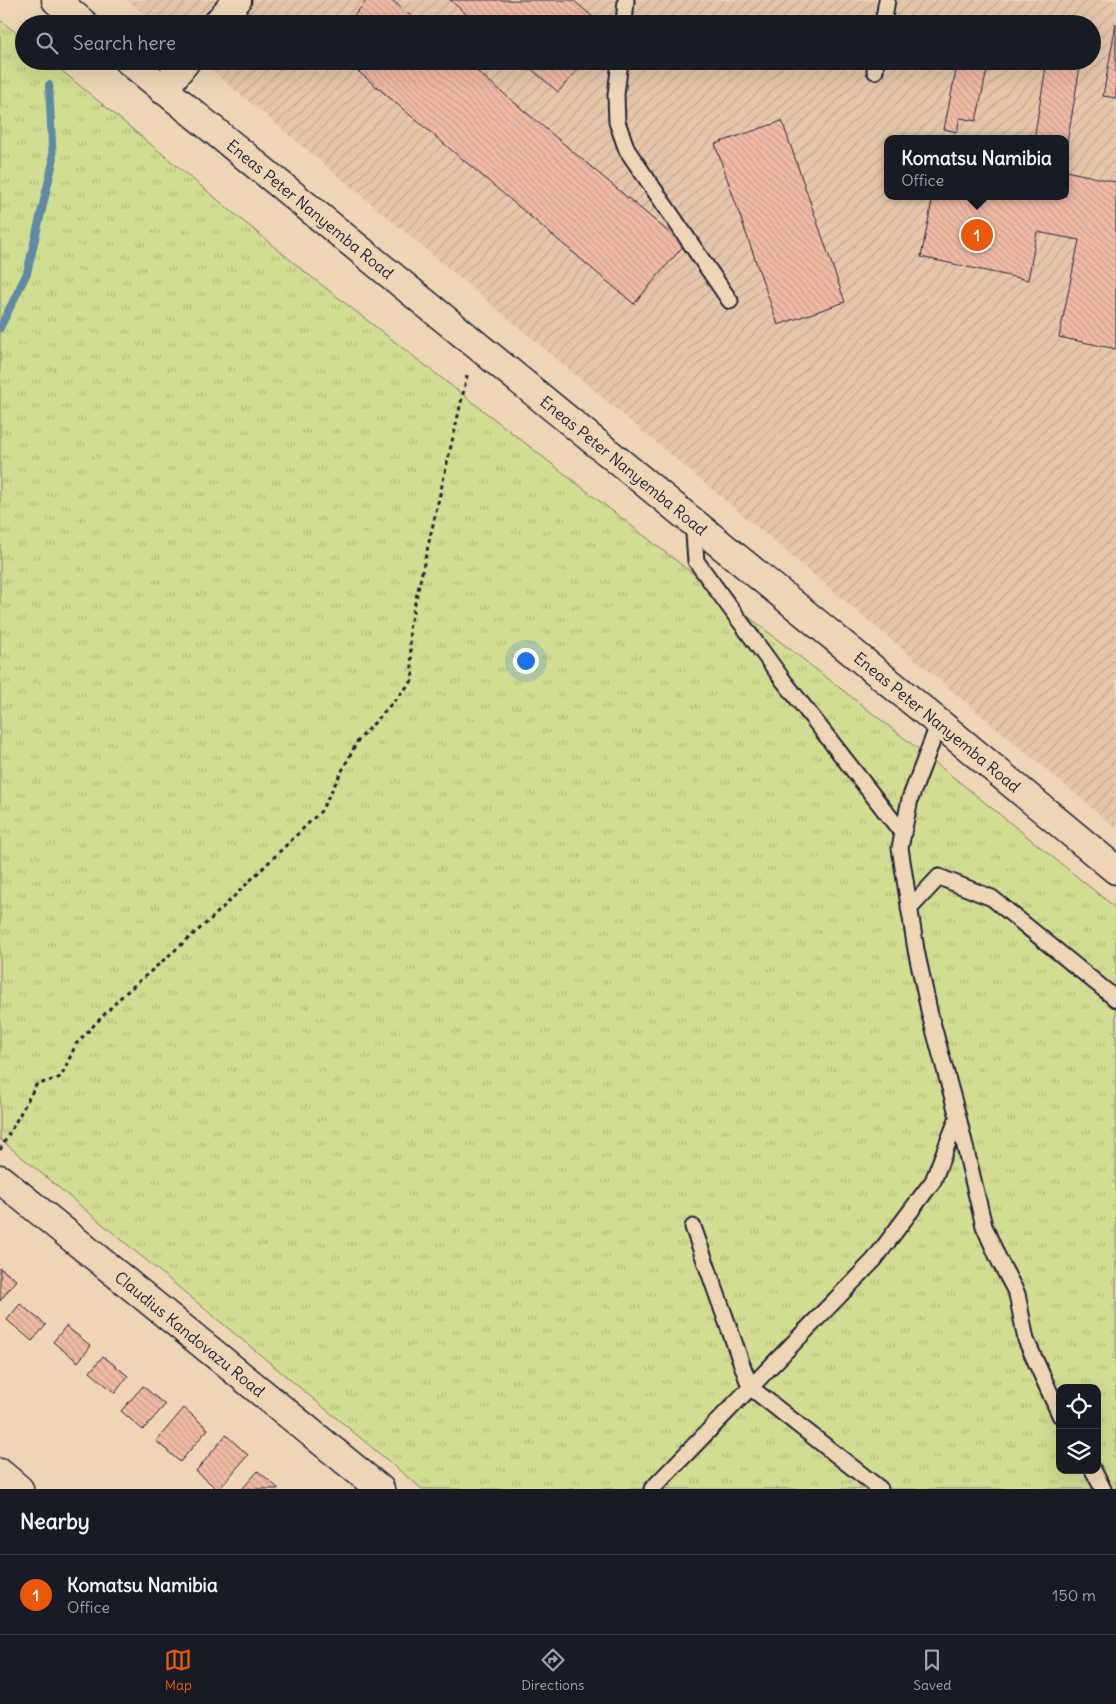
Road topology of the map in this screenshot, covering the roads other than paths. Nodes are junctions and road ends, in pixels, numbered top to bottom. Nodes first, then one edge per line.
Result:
1 (56, 0) edge
2 (237, 0) edge
3 (626, 0) edge
4 (887, 0) edge
5 (74, 15) edge
6 (224, 15) edge
7 (625, 15) edge
8 (884, 15) edge
9 (140, 70) edge
10 (179, 70) edge
11 (619, 70) edge
12 (163, 90) junction
13 (730, 301) dead end
14 (693, 522) junction
15 (939, 722) junction
16 (903, 834) junction
17 (1116, 870) edge
18 (910, 909) junction
19 (1116, 999) edge
20 (958, 1117) junction
21 (1, 1182) edge
22 (693, 1227) dead end
23 (750, 1387) junction
24 (1056, 1406) edge
25 (0, 1473) edge
26 (1095, 1474) edge
27 (19, 1489) edge
28 (380, 1489) edge
29 (652, 1489) edge
30 (880, 1489) edge
31 (1103, 1489) edge

1 - 5 main road
2 - 6 main road
3 - 7 lane
4 - 8 lane
9 - 12 main road, Eneas Peter Nanyemba Road
10 - 12 main road
11 - 13 lane
12 - 14 main road, Eneas Peter Nanyemba Road
14 - 15 main road, Eneas Peter Nanyemba Road
14 - 16 lane
15 - 16 lane
15 - 17 main road, Eneas Peter Nanyemba Road
16 - 18 lane
18 - 19 lane
18 - 20 lane
20 - 23 lane
20 - 24 lane
21 - 28 main road, Claudius Kandovazu Road
22 - 23 lane
23 - 29 lane
23 - 30 lane
25 - 27 main road
26 - 31 lane

